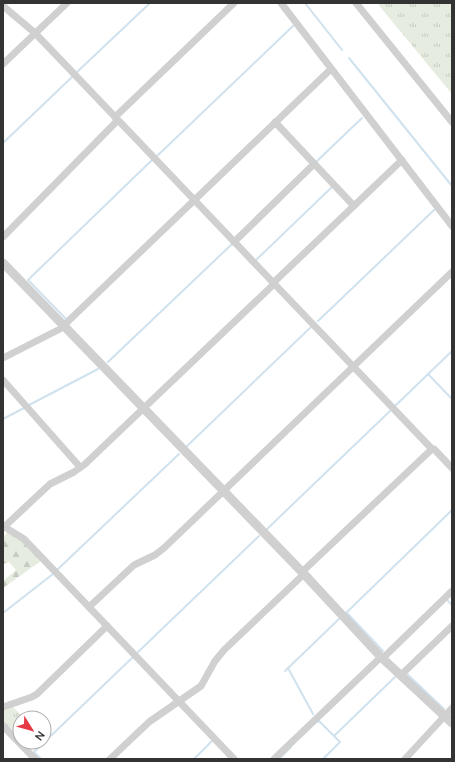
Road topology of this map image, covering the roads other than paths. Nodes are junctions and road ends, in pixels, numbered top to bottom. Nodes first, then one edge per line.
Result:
1 (67, 3) edge
2 (234, 3) edge
3 (281, 3) edge
4 (356, 3) edge
5 (3, 6) edge
6 (35, 33) junction
7 (3, 64) edge
8 (331, 68) junction
9 (116, 119) junction
10 (275, 122) junction
11 (452, 122) edge
12 (402, 160) junction
13 (314, 164) junction
14 (194, 200) junction
15 (354, 206) junction
16 (452, 226) edge
17 (3, 237) edge
18 (234, 242) junction
19 (3, 263) edge
20 (452, 272) edge
21 (274, 284) junction
22 (63, 325) junction
23 (3, 358) edge
24 (353, 366) junction
25 (3, 380) edge
26 (144, 409) junction
27 (432, 449) junction
28 (80, 467) junction
29 (452, 468) edge
30 (223, 491) junction
31 (4, 526) edge
32 (303, 573) junction
33 (450, 596) edge
34 (89, 607) junction
35 (107, 626) junction
36 (452, 626) edge
37 (382, 657) junction
38 (401, 675) junction
39 (180, 701) junction
40 (3, 706) edge
41 (452, 708) edge
42 (444, 716) junction
43 (452, 723) edge
44 (3, 726) edge
45 (35, 759) edge
46 (110, 759) edge
47 (234, 759) edge
48 (274, 759) edge
49 (405, 759) edge

1 - 6 street
2 - 9 street
3 - 8 street
4 - 11 street
5 - 6 street
6 - 7 street
6 - 9 street
8 - 10 street
8 - 12 street
9 - 14 street
9 - 17 street
10 - 13 street
10 - 14 street
12 - 15 street
12 - 16 street
13 - 15 street
13 - 18 street
14 - 18 street
14 - 22 street
15 - 21 street
18 - 21 street
19 - 22 street
20 - 24 street
21 - 24 street
21 - 26 street
22 - 23 street
22 - 26 street
24 - 27 street
24 - 30 street
25 - 28 street
26 - 28 street
26 - 30 street
27 - 29 street
27 - 32 street
28 - 31 street
30 - 32 street
30 - 34 street
31 - 34 street
32 - 37 street
32 - 39 street
33 - 37 street
34 - 35 street
35 - 39 street
35 - 40 street
36 - 38 street
37 - 38 street
37 - 48 street
38 - 42 street
39 - 46 street
39 - 47 street
41 - 42 street
42 - 43 street
42 - 49 street
44 - 45 street

